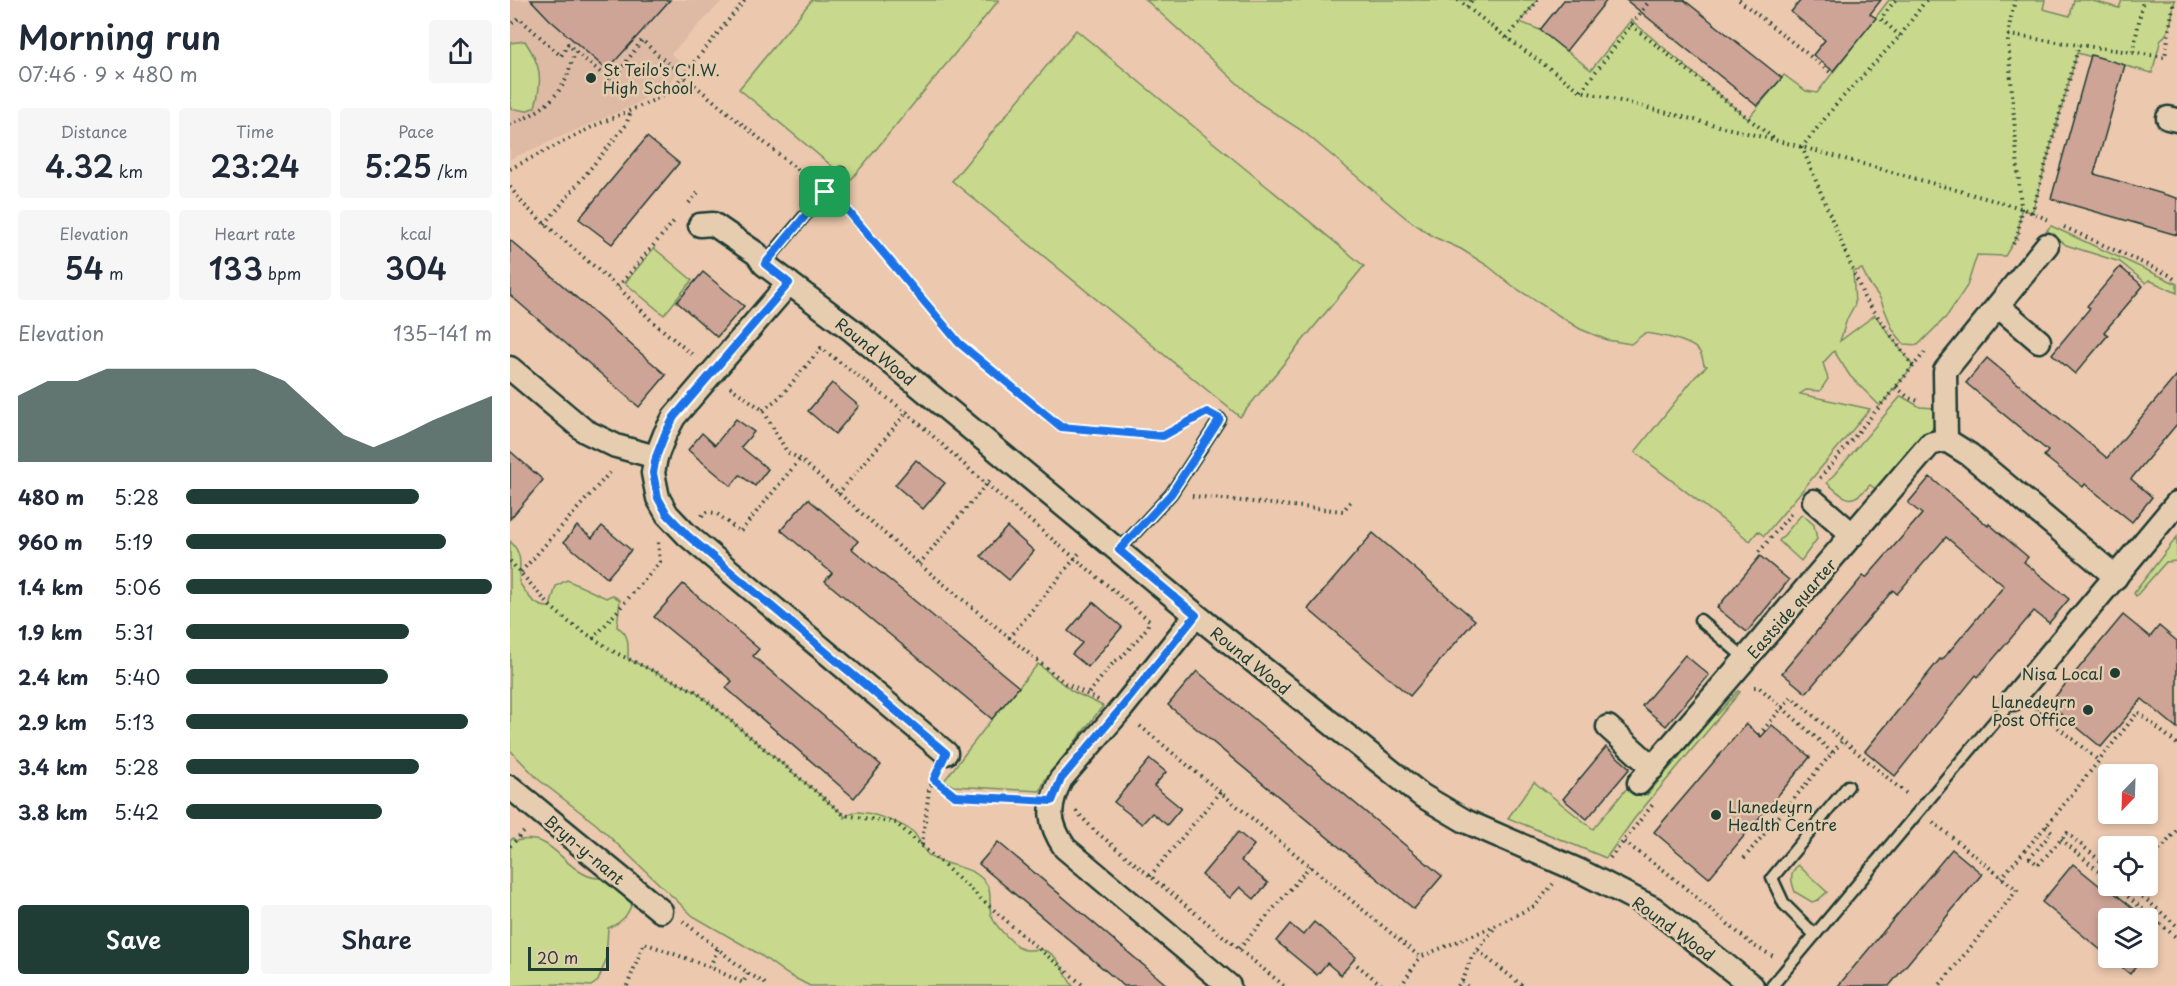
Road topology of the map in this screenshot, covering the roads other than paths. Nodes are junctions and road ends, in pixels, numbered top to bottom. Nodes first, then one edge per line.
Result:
1 (841, 173) dead end
2 (700, 225) dead end
3 (2047, 245) dead end
4 (765, 264) junction
5 (789, 283) junction
6 (1998, 306) junction
7 (2039, 341) dead end
8 (510, 368) edge
9 (1220, 419) road end
10 (1946, 440) junction
11 (656, 457) junction
12 (1810, 496) road end
13 (2177, 503) edge
14 (1853, 535) junction
15 (1119, 550) junction
16 (2116, 577) junction
17 (1196, 615) junction
18 (1700, 620) dead end
19 (1746, 659) junction
20 (2013, 699) joint
21 (1608, 727) dead end
22 (946, 753) road end
23 (1848, 786) dead end
24 (510, 787) edge
25 (660, 911) road end
26 (1815, 934) junction
27 (1229, 986) edge
28 (1752, 986) edge
29 (1772, 986) edge

1 - 4 lane
2 - 4 street, Round Wood
3 - 6 street
4 - 5 street, Round Wood
5 - 11 street
5 - 15 street, Round Wood
6 - 7 street
6 - 10 street
8 - 11 street
9 - 15 lane
10 - 14 street, Eastside quarter
10 - 16 street
11 - 22 street
12 - 14 street
13 - 16 street
14 - 19 street, Eastside quarter
15 - 17 street, Round Wood
16 - 20 street
17 - 27 street
17 - 28 street, Round Wood
18 - 19 lane
19 - 21 street, Eastside quarter
20 - 26 lane
23 - 26 lane
24 - 25 street, Bryn-y-nant
26 - 29 lane

